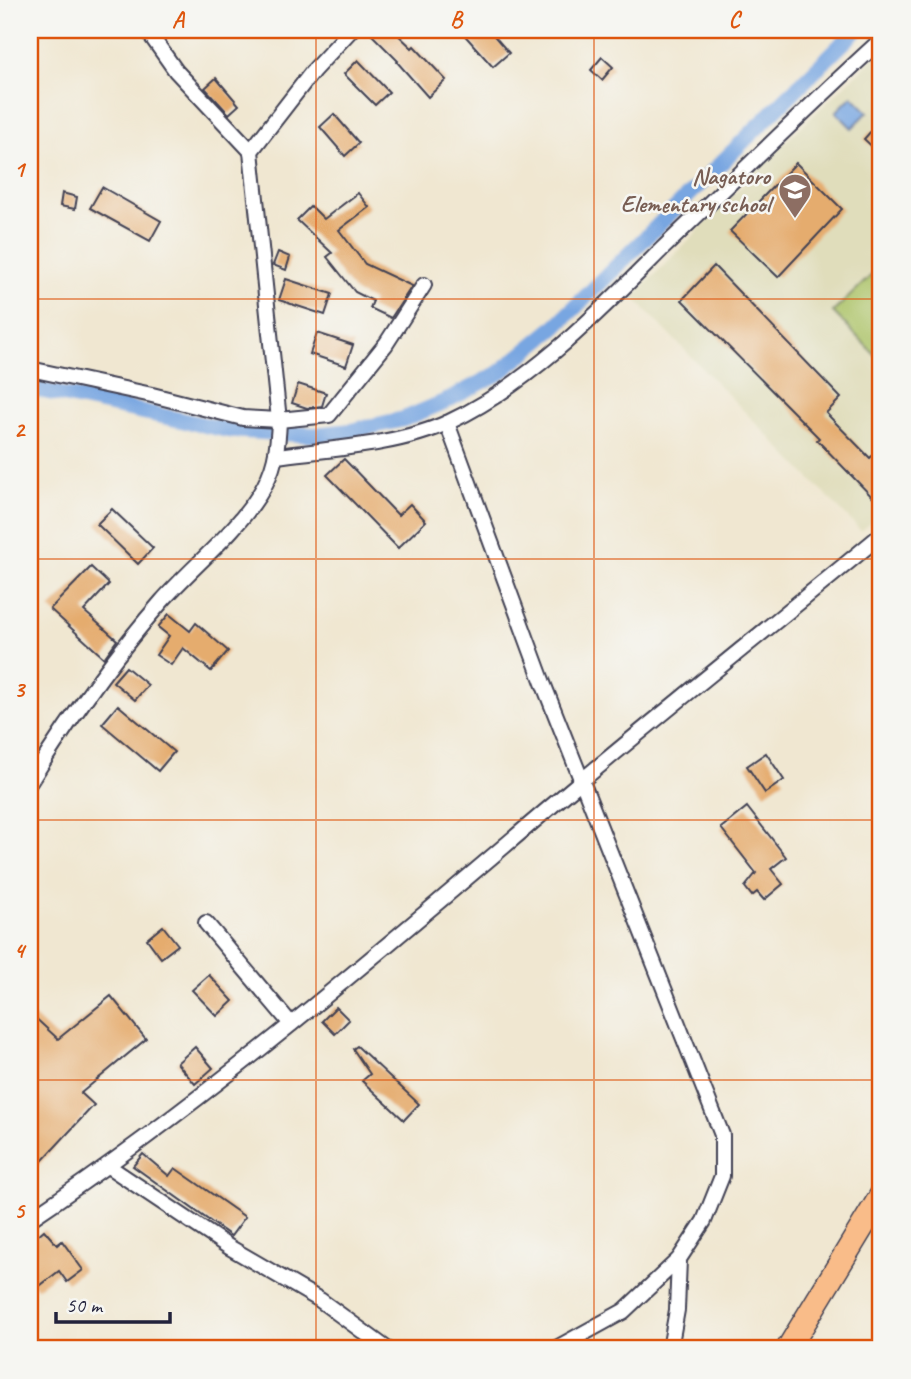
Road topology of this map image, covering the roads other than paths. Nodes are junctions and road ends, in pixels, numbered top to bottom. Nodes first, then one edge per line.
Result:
1 (147, 30) edge
2 (351, 30) edge
3 (881, 40) edge
4 (251, 151) junction
5 (424, 285) dead end
6 (30, 369) edge
7 (279, 419) junction
8 (447, 423) junction
9 (277, 456) junction
10 (881, 535) edge
11 (582, 781) junction
12 (30, 782) edge
13 (206, 923) dead end
14 (291, 1024) junction
15 (108, 1167) junction
16 (881, 1196) edge
17 (30, 1219) edge
18 (679, 1259) junction
19 (387, 1349) edge
20 (555, 1349) edge
21 (670, 1349) edge
22 (788, 1349) edge

1 - 4 street
2 - 4 street
3 - 8 street
4 - 7 street
5 - 7 street
6 - 7 street
7 - 9 street
8 - 9 street
8 - 11 street
9 - 12 street
10 - 11 street
11 - 14 street
11 - 18 street
13 - 14 street
14 - 15 street
15 - 17 street
15 - 19 street
16 - 22 main road
18 - 20 street
18 - 21 street

